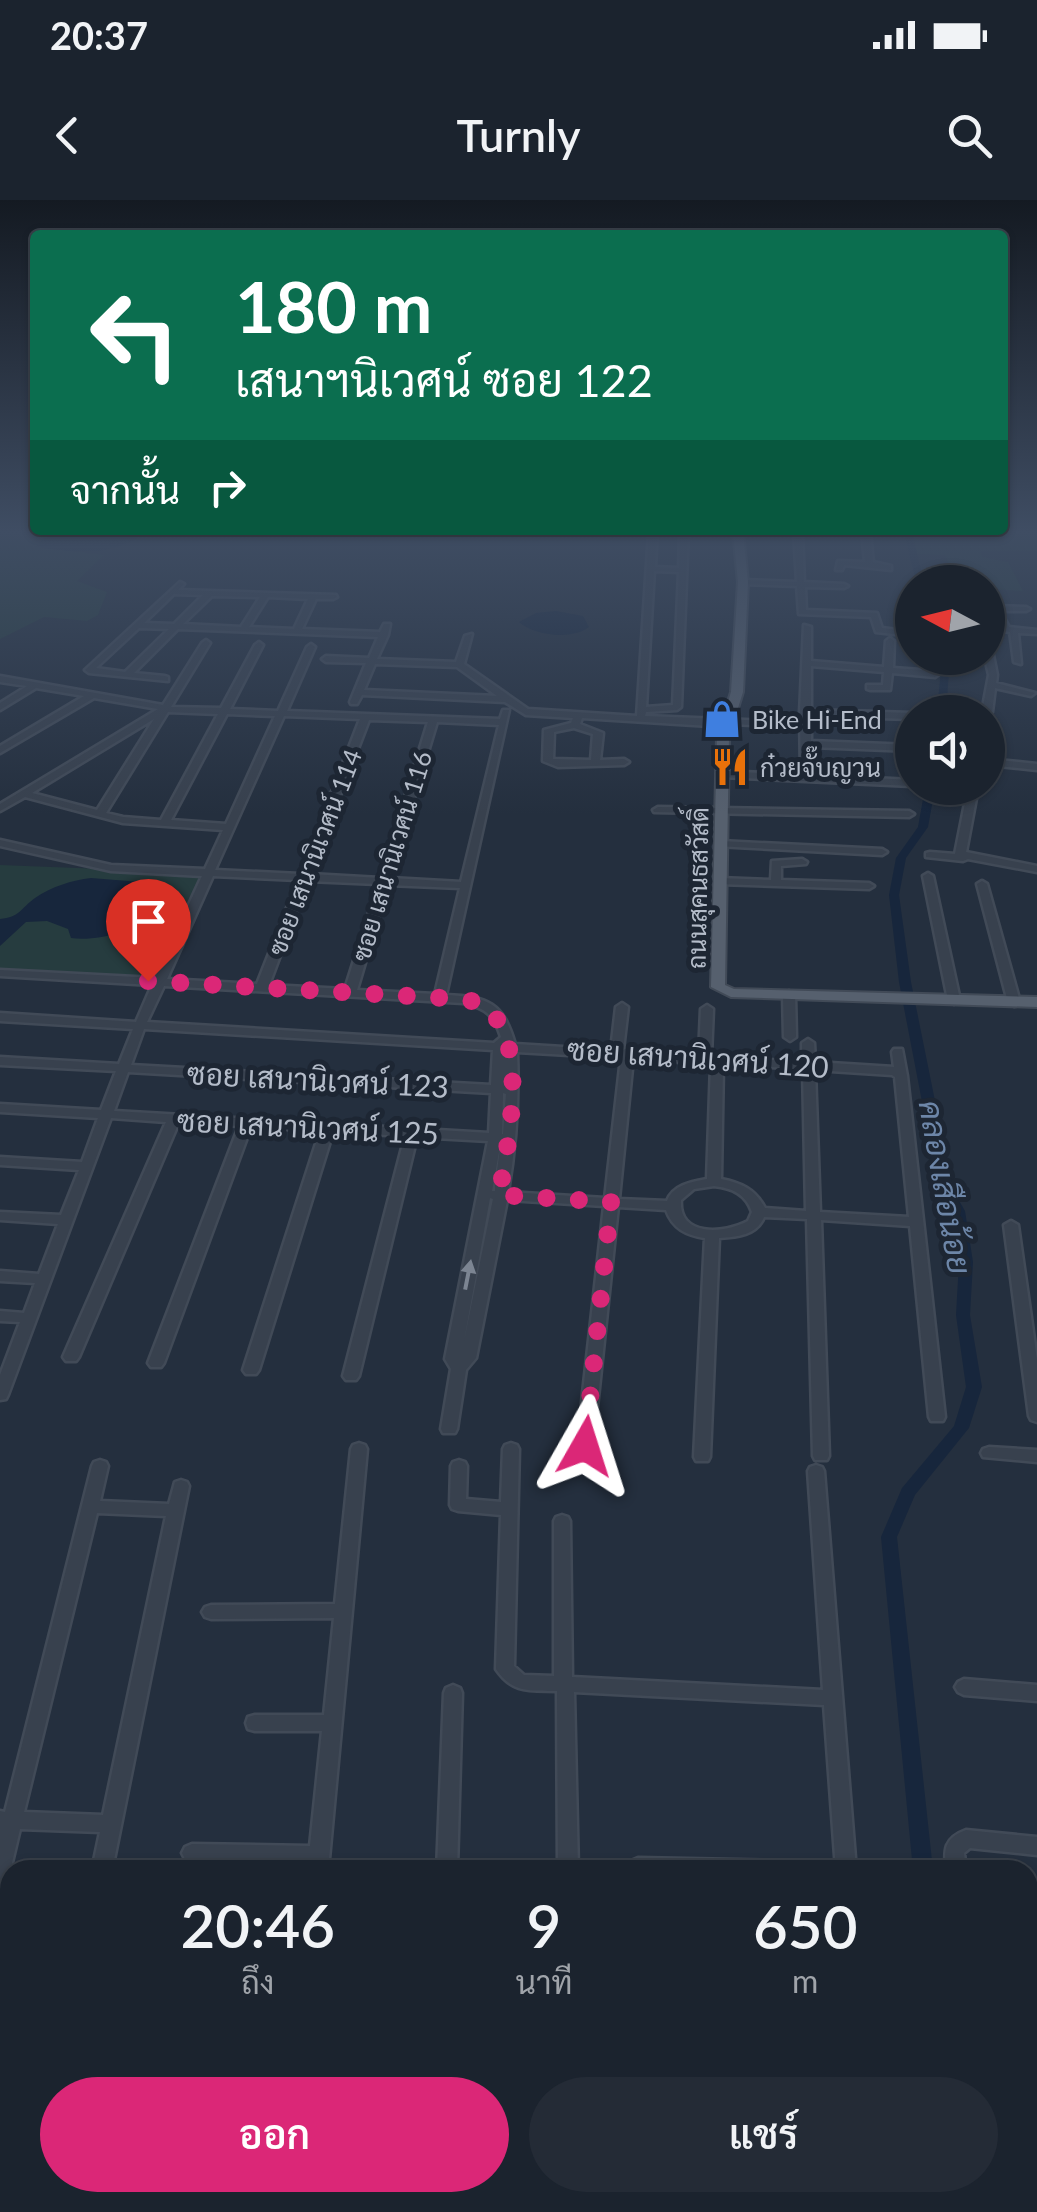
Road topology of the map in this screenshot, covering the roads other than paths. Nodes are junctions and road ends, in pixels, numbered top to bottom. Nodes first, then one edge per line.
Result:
1 (135, 626) edge
2 (148, 626) edge
3 (177, 626) edge
4 (246, 626) edge
5 (299, 626) edge
6 (646, 626) edge
7 (681, 626) edge
8 (741, 626) edge
9 (1005, 626) edge
10 (175, 628) junction
11 (807, 628) dead end
12 (243, 631) junction
13 (1014, 631) junction
14 (296, 632) junction
15 (1037, 632) edge
16 (470, 636) dead end
17 (890, 641) dead end
18 (206, 644) dead end
19 (259, 645) dead end
20 (312, 647) dead end
21 (326, 659) dead end
22 (374, 660) junction
23 (1018, 662) dead end
24 (806, 663) junction
25 (460, 665) junction
26 (888, 667) junction
27 (895, 668) edge
28 (128, 675) junction
29 (991, 675) edge
30 (0, 679) edge
31 (165, 679) dead end
32 (36, 685) junction
33 (992, 685) junction
34 (870, 688) dead end
35 (1031, 693) dead end
36 (93, 695) junction
37 (990, 695) edge
38 (506, 699) junction
39 (0, 707) edge
40 (165, 709) junction
41 (221, 710) junction
42 (282, 713) junction
43 (641, 713) junction
44 (806, 713) junction
45 (366, 716) junction
46 (895, 716) edge
47 (433, 719) junction
48 (577, 719) junction
49 (726, 723) junction
50 (771, 724) dead end
51 (806, 744) junction
52 (895, 747) edge
53 (0, 750) edge
54 (624, 762) dead end
55 (595, 763) junction
56 (1005, 764) edge
57 (1037, 767) edge
58 (722, 774) junction
59 (806, 778) junction
60 (895, 782) edge
61 (23, 794) junction
62 (971, 805) edge
63 (0, 808) edge
64 (721, 808) junction
65 (658, 810) dead end
66 (100, 814) junction
67 (908, 814) dead end
68 (164, 824) junction
69 (228, 827) junction
70 (0, 843) edge
71 (720, 844) junction
72 (882, 852) dead end
73 (930, 855) dead end
74 (963, 858) junction
75 (802, 862) dead end
76 (1037, 869) edge
77 (206, 873) junction
78 (928, 876) dead end
79 (304, 878) junction
80 (719, 880) junction
81 (382, 882) junction
82 (776, 882) junction
83 (982, 884) dead end
84 (463, 885) junction
85 (870, 886) dead end
86 (0, 973) edge
87 (158, 982) junction
88 (262, 987) junction
89 (350, 993) junction
90 (789, 995) junction
91 (440, 997) junction
92 (954, 1000) junction
93 (1014, 1002) junction
94 (1037, 1002) edge
95 (622, 1007) dead end
96 (707, 1009) dead end
97 (0, 1016) edge
98 (140, 1024) junction
99 (790, 1038) dead end
100 (506, 1042) junction
101 (808, 1043) dead end
102 (622, 1052) junction
103 (898, 1052) dead end
104 (711, 1058) junction
105 (0, 1061) edge
106 (809, 1064) junction
107 (125, 1068) junction
108 (899, 1074) junction
109 (504, 1089) junction
110 (0, 1108) edge
111 (107, 1114) junction
112 (174, 1118) junction
113 (247, 1121) junction
114 (328, 1126) junction
115 (412, 1132) junction
116 (502, 1137) junction
117 (0, 1160) edge
118 (87, 1166) junction
119 (714, 1182) junction
120 (492, 1194) junction
121 (611, 1202) junction
122 (672, 1206) junction
123 (759, 1212) junction
124 (814, 1215) junction
125 (0, 1216) edge
126 (64, 1220) junction
127 (916, 1222) junction
128 (1011, 1225) dead end
129 (712, 1236) junction
130 (0, 1276) edge
131 (42, 1279) junction
132 (0, 1316) edge
133 (27, 1318) junction
134 (71, 1357) dead end
135 (156, 1363) dead end
136 (252, 1370) dead end
137 (351, 1376) dead end
138 (0, 1395) edge
139 (1037, 1416) edge
140 (937, 1418) dead end
141 (449, 1430) dead end
142 (585, 1446) dead end
143 (511, 1448) dead end
144 (359, 1449) dead end
145 (989, 1452) dead end
146 (702, 1456) dead end
147 (1037, 1456) edge
148 (100, 1466) dead end
149 (459, 1466) dead end
150 (181, 1486) dead end
151 (90, 1506) junction
152 (509, 1509) junction
153 (176, 1510) junction
154 (562, 1521) dead end
155 (211, 1612) dead end
156 (343, 1612) junction
157 (964, 1686) dead end
158 (564, 1688) junction
159 (453, 1693) dead end
160 (1037, 1694) edge
161 (832, 1698) junction
162 (255, 1722) dead end
163 (332, 1724) junction
164 (6, 1820) edge
165 (109, 1824) junction
166 (1037, 1846) edge
167 (192, 1853) dead end
168 (1, 1860) edge
169 (104, 1860) edge
170 (291, 1860) edge
171 (319, 1860) edge
172 (447, 1860) edge
173 (568, 1860) edge
174 (845, 1860) edge
175 (955, 1860) edge

1 - 28 street
2 - 10 street
3 - 10 street
4 - 12 street
5 - 14 street
6 - 43 street
7 - 43 street
8 - 49 main road, ถนนสุคนธสวัสดิ์
9 - 13 street
10 - 12 street
10 - 28 street
11 - 24 street
12 - 14 street
13 - 15 street
13 - 23 street
14 - 22 street
16 - 25 street
17 - 26 street
18 - 40 street
19 - 41 street
20 - 42 street
21 - 22 street
22 - 25 street
22 - 38 street
24 - 26 street
24 - 44 street
25 - 38 street
26 - 27 street
26 - 34 street
28 - 31 street
29 - 33 street
30 - 32 street
32 - 36 street
32 - 39 street
33 - 35 street
33 - 37 street
36 - 40 street
36 - 53 street
38 - 48 street
40 - 41 street
40 - 61 street
40 - 66 street
41 - 42 street
41 - 68 street
42 - 45 street
42 - 69 street
43 - 48 street
43 - 49 street
44 - 46 street
44 - 51 street
45 - 47 street
45 - 79 street, ซอย เสนานิเวศน์ 114
47 - 81 street, ซอย เสนานิเวศน์ 116
47 - 84 street
48 - 55 street
48 - 55 street
49 - 50 street
49 - 58 main road, ถนนสุคนธสวัสดิ์
51 - 52 street
51 - 59 street
54 - 55 street
56 - 57 street
58 - 59 street
58 - 64 main road, ถนนสุคนธสวัสดิ์
59 - 60 street
61 - 63 street
61 - 66 street
62 - 74 street
64 - 65 street
64 - 67 street
64 - 71 main road, ถนนสุคนธสวัสดิ์
66 - 68 street
68 - 69 street
69 - 77 street
70 - 77 street
71 - 72 street
71 - 80 main road, ถนนสุคนธสวัสดิ์
73 - 74 street
74 - 76 street
75 - 82 street
77 - 79 street
77 - 87 street
78 - 92 street
79 - 81 street
79 - 88 street, ซอย เสนานิเวศน์ 114
80 - 82 street
80 - 90 main road, ถนนสุคนธสวัสดิ์
81 - 84 street
81 - 89 street, ซอย เสนานิเวศน์ 116
82 - 85 street
83 - 93 street
84 - 91 street
86 - 87 street
87 - 88 street
87 - 98 street
88 - 89 street
89 - 91 street
90 - 92 main road, ถนนสุคนธสวัสดิ์
90 - 99 street
91 - 100 street
92 - 93 main road, ถนนสุคนธสวัสดิ์
93 - 94 main road, ถนนสุคนธสวัสดิ์
95 - 102 street
96 - 104 street
97 - 98 street
98 - 100 street, ซอย เสนานิเวศน์ 120
98 - 107 street
100 - 102 street, ซอย เสนานิเวศน์ 120
100 - 109 street
101 - 106 street
102 - 104 street, ซอย เสนานิเวศน์ 120
102 - 121 street
103 - 108 street
104 - 106 street, ซอย เสนานิเวศน์ 120
104 - 119 street
105 - 107 street
106 - 108 street, ซอย เสนานิเวศน์ 120
106 - 124 street
107 - 109 street, ซอย เสนานิเวศน์ 123
107 - 111 street
108 - 127 street
109 - 116 street
110 - 111 street, ซอย เสนานิเวศน์ 125
111 - 112 street, ซอย เสนานิเวศน์ 125
111 - 118 street
112 - 113 street, ซอย เสนานิเวศน์ 125
112 - 134 street
113 - 114 street, ซอย เสนานิเวศน์ 125
113 - 135 street
114 - 115 street, ซอย เสนานิเวศน์ 125
114 - 136 street
115 - 116 street, ซอย เสนานิเวศน์ 125
115 - 137 street
116 - 120 street
117 - 118 street
118 - 126 street
119 - 122 street
119 - 123 street
120 - 121 street
120 - 141 street
121 - 122 street
121 - 142 street
122 - 129 street
123 - 124 street
123 - 129 street
124 - 127 street
124 - 161 street
125 - 126 street
126 - 131 street
127 - 140 street
128 - 139 street
129 - 146 street
130 - 131 street
131 - 133 street
132 - 133 street
133 - 138 street
143 - 152 street
144 - 156 street
145 - 147 street
148 - 151 street
149 - 152 street
150 - 153 street
151 - 153 street
151 - 164 street
152 - 158 street
153 - 165 street
154 - 158 street
155 - 156 street
156 - 163 street
157 - 160 street
158 - 161 street
158 - 173 street
159 - 172 street
161 - 174 street
162 - 163 street
163 - 171 street
164 - 165 street
164 - 168 street
165 - 169 street
166 - 175 street
167 - 170 street

